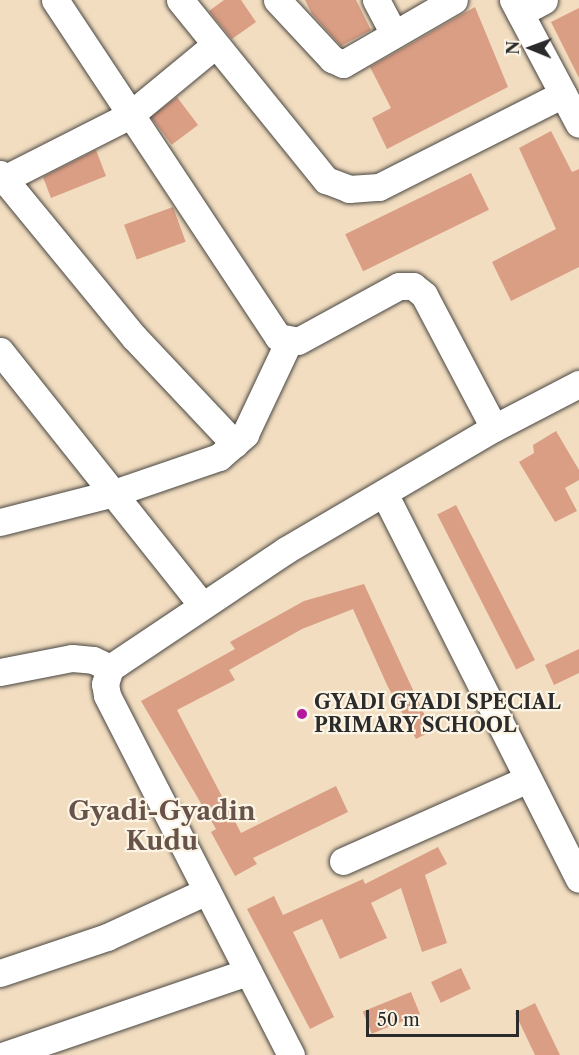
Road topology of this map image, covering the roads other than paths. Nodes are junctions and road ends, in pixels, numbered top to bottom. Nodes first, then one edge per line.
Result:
1 (55, 0) edge
2 (180, 0) edge
3 (277, 0) edge
4 (376, 0) edge
5 (454, 0) edge
6 (544, 0) edge
7 (517, 6) edge
8 (394, 34) junction
9 (215, 45) junction
10 (563, 94) junction
11 (130, 115) junction
12 (579, 124) edge
13 (1, 178) edge
14 (289, 341) junction
15 (3, 363) edge
16 (579, 384) edge
17 (494, 428) junction
18 (235, 444) junction
19 (114, 493) junction
20 (384, 493) junction
21 (0, 522) edge
22 (202, 605) junction
23 (110, 668) junction
24 (0, 672) edge
25 (528, 779) junction
26 (344, 861) dead end
27 (577, 870) edge
28 (207, 891) junction
29 (248, 972) junction
30 (0, 973) edge
31 (5, 1055) edge
32 (291, 1055) edge

1 - 11 street
2 - 9 street
3 - 8 street
4 - 8 street
5 - 8 street
6 - 7 street
7 - 10 street
9 - 10 street
9 - 11 street
10 - 12 street
11 - 13 street
11 - 14 street
13 - 18 street
14 - 17 street
14 - 18 street
15 - 19 street
16 - 17 street
17 - 20 street
18 - 19 street
19 - 21 street
19 - 22 street
20 - 22 street
20 - 25 street
22 - 23 street
23 - 24 street
23 - 28 street
25 - 26 street
25 - 27 street
28 - 29 street
28 - 30 street
29 - 31 street
29 - 32 street

